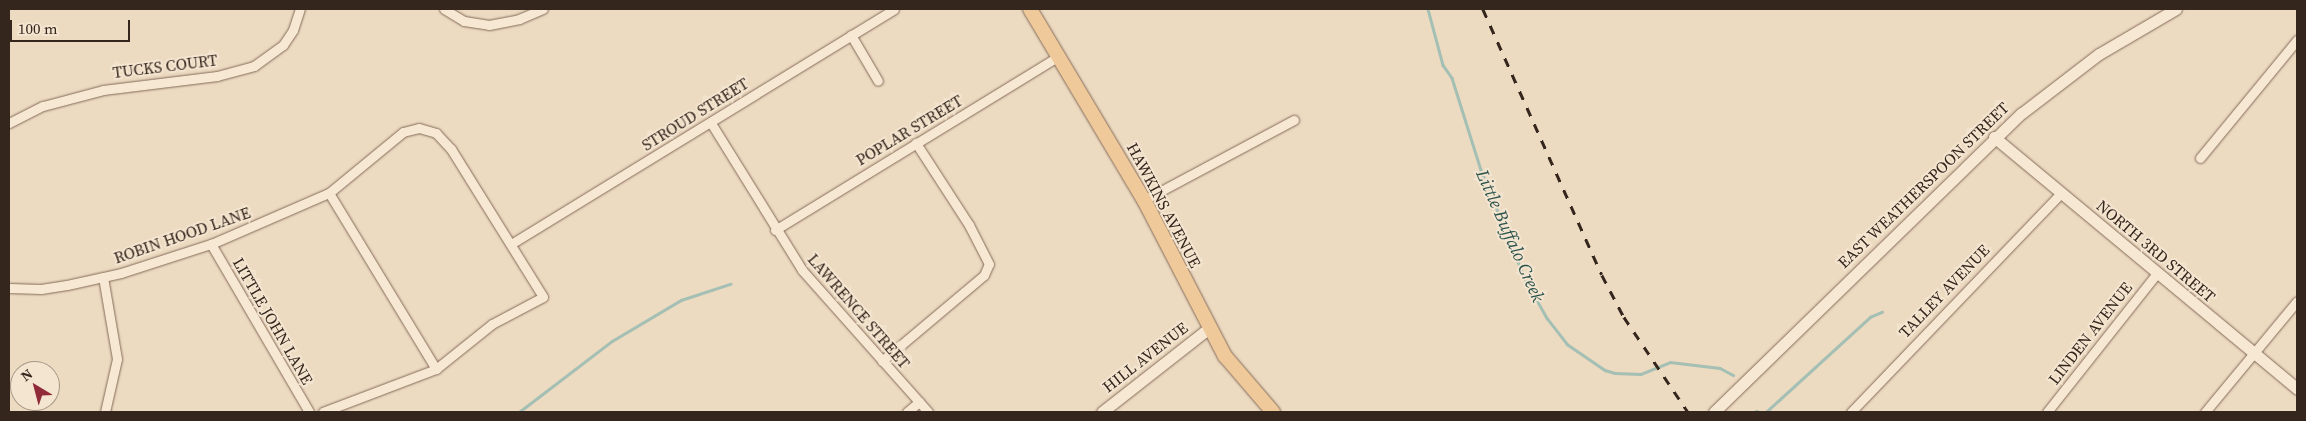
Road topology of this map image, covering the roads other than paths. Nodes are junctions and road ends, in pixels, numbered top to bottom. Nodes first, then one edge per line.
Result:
1 (300, 9) edge
2 (444, 9) edge
3 (543, 9) edge
4 (894, 9) edge
5 (1030, 9) edge
6 (2176, 9) edge
7 (851, 35) junction
8 (2297, 40) edge
9 (1059, 56) junction
10 (878, 81) dead end
11 (1294, 120) dead end
12 (9, 122) edge
13 (711, 123) junction
14 (1994, 137) junction
15 (916, 143) junction
16 (2200, 158) dead end
17 (329, 193) junction
18 (2061, 193) junction
19 (1144, 200) junction
20 (775, 230) junction
21 (211, 244) junction
22 (511, 244) junction
23 (2157, 273) junction
24 (103, 277) junction
25 (9, 288) edge
26 (2297, 301) edge
27 (1208, 328) junction
28 (2254, 353) junction
29 (882, 361) junction
30 (436, 369) junction
31 (2297, 389) edge
32 (919, 402) junction
33 (1716, 410) edge
34 (105, 412) edge
35 (309, 412) edge
36 (323, 412) edge
37 (907, 412) edge
38 (928, 412) edge
39 (1102, 412) edge
40 (1273, 412) edge
41 (1851, 412) edge
42 (2046, 412) edge
43 (2205, 412) edge

1 - 12 street, TUCKS COURT
2 - 3 street
4 - 7 street, STROUD STREET
5 - 9 main road, HAWKINS AVENUE
6 - 14 street, EAST WEATHERSPOON STREET
7 - 10 street
7 - 13 street, STROUD STREET
8 - 16 street
9 - 15 street, POPLAR STREET
9 - 19 main road, HAWKINS AVENUE
11 - 19 street
13 - 20 street, LAWRENCE STREET
13 - 22 street, STROUD STREET
14 - 18 street, NORTH 3RD STREET
14 - 33 street, EAST WEATHERSPOON STREET
15 - 20 street, POPLAR STREET
15 - 29 street
17 - 21 street, ROBIN HOOD LANE
17 - 22 street, ROBIN HOOD LANE
17 - 30 street
18 - 23 street, NORTH 3RD STREET
18 - 41 street, TALLEY AVENUE
19 - 27 main road, HAWKINS AVENUE
20 - 29 street, LAWRENCE STREET
21 - 24 street, ROBIN HOOD LANE
21 - 35 street, LITTLE JOHN LANE
22 - 30 street, ROBIN HOOD LANE
23 - 28 street, NORTH 3RD STREET
23 - 42 street, LINDEN AVENUE
24 - 25 street, ROBIN HOOD LANE
24 - 34 street
26 - 28 street
27 - 39 street, HILL AVENUE
27 - 40 main road, HAWKINS AVENUE
28 - 31 street, NORTH 3RD STREET
28 - 43 street
29 - 32 street, LAWRENCE STREET
30 - 36 street
32 - 37 street
32 - 38 street, LAWRENCE STREET

